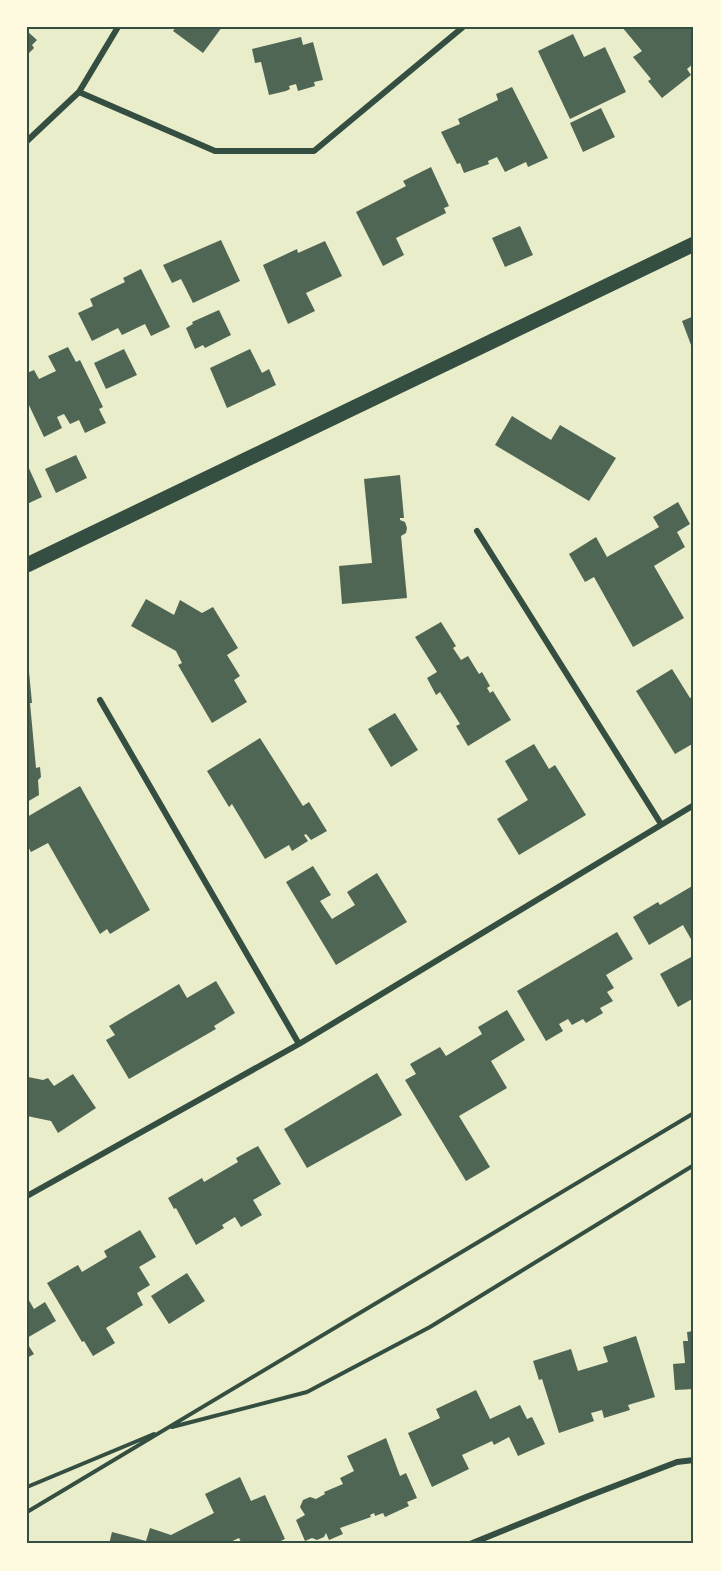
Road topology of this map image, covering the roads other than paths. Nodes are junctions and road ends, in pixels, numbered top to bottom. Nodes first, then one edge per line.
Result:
1 (118, 27) edge
2 (463, 27) edge
3 (79, 92) junction
4 (27, 141) edge
5 (694, 244) edge
6 (477, 531) dead end
7 (27, 566) edge
8 (100, 700) dead end
9 (694, 805) edge
10 (661, 824) junction
11 (299, 1044) junction
12 (27, 1196) edge
13 (694, 1460) edge
14 (470, 1544) edge

1 - 3 street
2 - 3 street
3 - 4 street
5 - 7 main road
6 - 10 street
8 - 11 street
9 - 10 street
10 - 11 street
11 - 12 street
13 - 14 street

